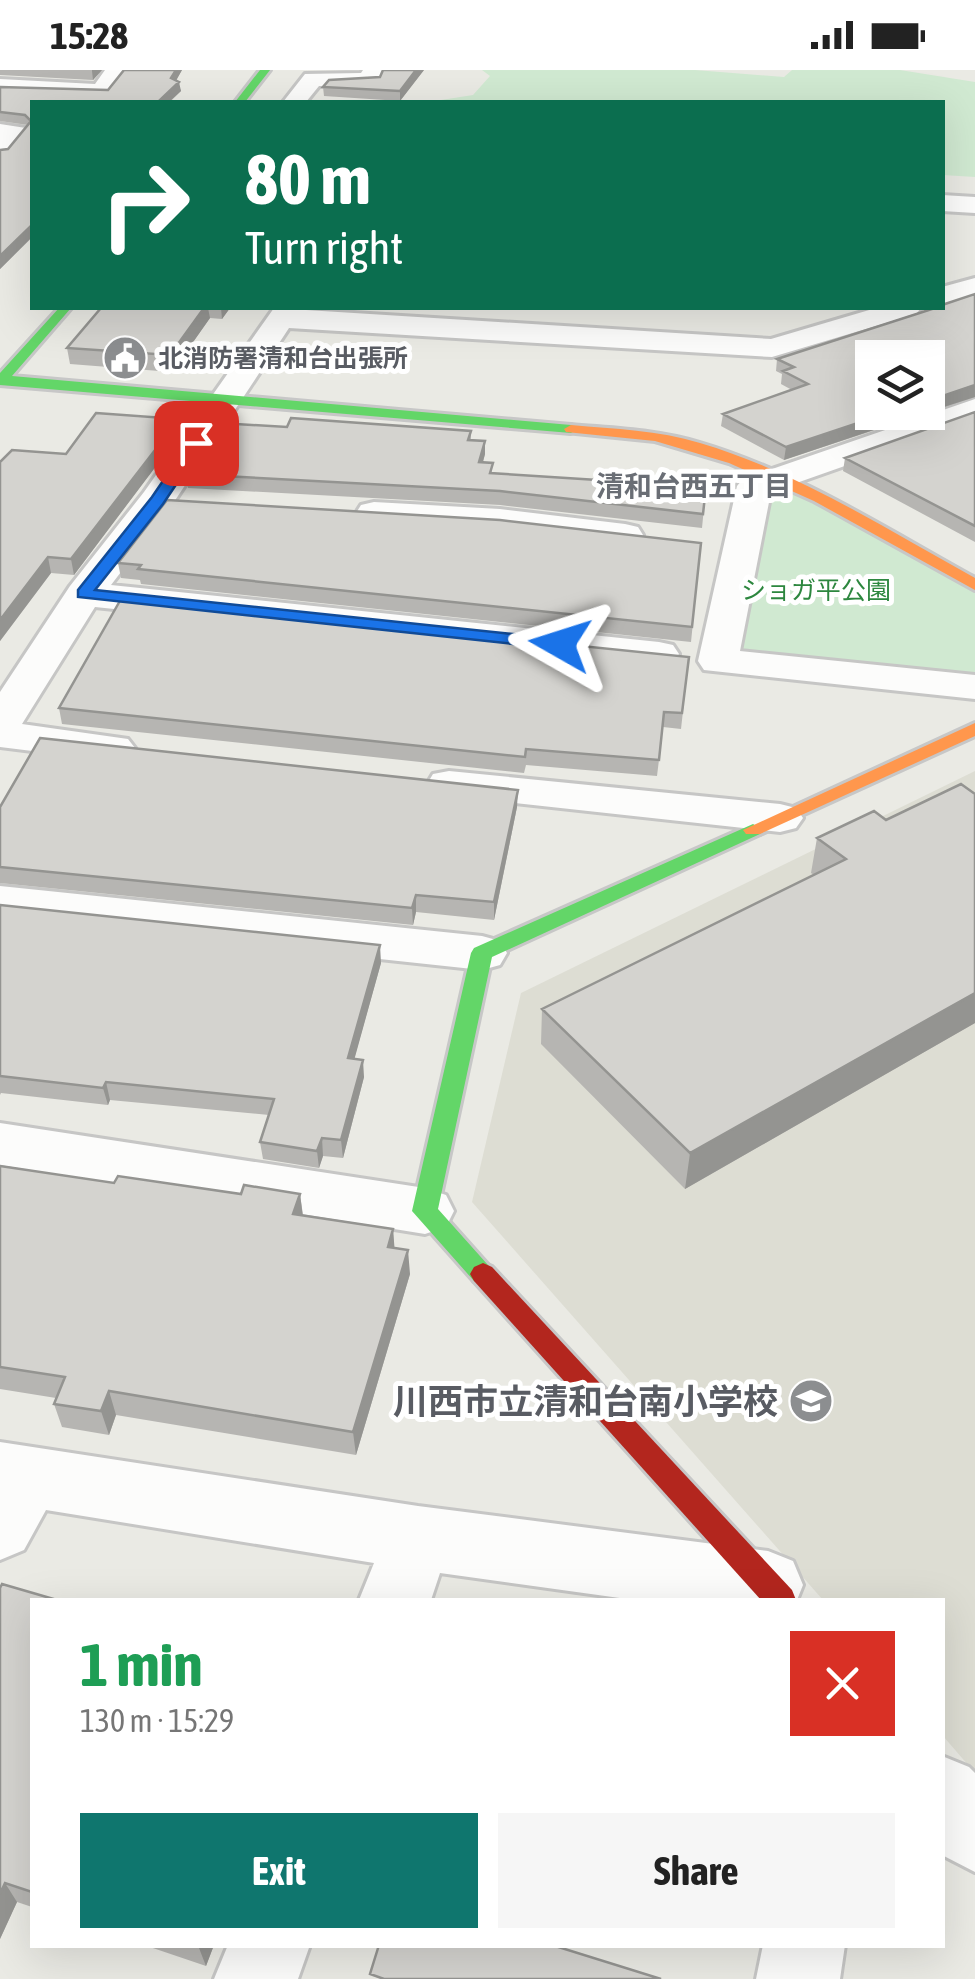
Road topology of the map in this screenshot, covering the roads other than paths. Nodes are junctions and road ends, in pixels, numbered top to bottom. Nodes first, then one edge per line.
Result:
1 (116, 70) edge
2 (265, 70) edge
3 (374, 70) edge
4 (0, 86) edge
5 (96, 97) edge
6 (242, 100) edge
7 (296, 100) edge
8 (17, 132) edge
9 (0, 150) edge
10 (945, 203) edge
11 (975, 205) edge
12 (945, 276) edge
13 (975, 278) edge
14 (975, 286) edge
15 (945, 295) edge
16 (62, 310) edge
17 (665, 310) edge
18 (899, 310) edge
19 (286, 313) edge
20 (651, 340) junction
21 (1, 379) edge
22 (226, 399) junction
23 (965, 421) edge
24 (780, 479) junction
25 (158, 500) junction
26 (196, 502) edge
27 (348, 511) edge
28 (666, 540) edge
29 (975, 586) edge
30 (84, 594) junction
31 (718, 660) junction
32 (975, 687) edge
33 (0, 724) edge
34 (975, 729) edge
35 (0, 734) edge
36 (157, 753) edge
37 (410, 780) edge
38 (780, 818) junction
39 (0, 902) edge
40 (482, 954) junction
41 (0, 1144) edge
42 (426, 1211) junction
43 (10, 1491) edge
44 (406, 1569) edge
45 (774, 1592) edge
46 (945, 1797) edge
47 (975, 1832) edge
48 (268, 1948) edge
49 (803, 1948) edge
50 (256, 1979) edge
51 (798, 1979) edge

1 - 5 street
2 - 6 street
3 - 7 street
4 - 5 street
8 - 9 street
10 - 11 street
12 - 13 street
14 - 15 street
16 - 21 street
17 - 20 street
18 - 20 street
19 - 20 street
19 - 22 street
21 - 22 street
22 - 24 street
22 - 25 street
23 - 24 street
24 - 29 street
24 - 31 street
25 - 26 street
25 - 30 street
27 - 28 street
30 - 31 street
30 - 33 street
31 - 32 street
34 - 38 street
35 - 36 street
37 - 38 street
38 - 40 street
39 - 40 street
40 - 42 street
41 - 42 street
42 - 45 street
43 - 44 street
44 - 45 street
46 - 47 street
48 - 50 street
49 - 51 street

